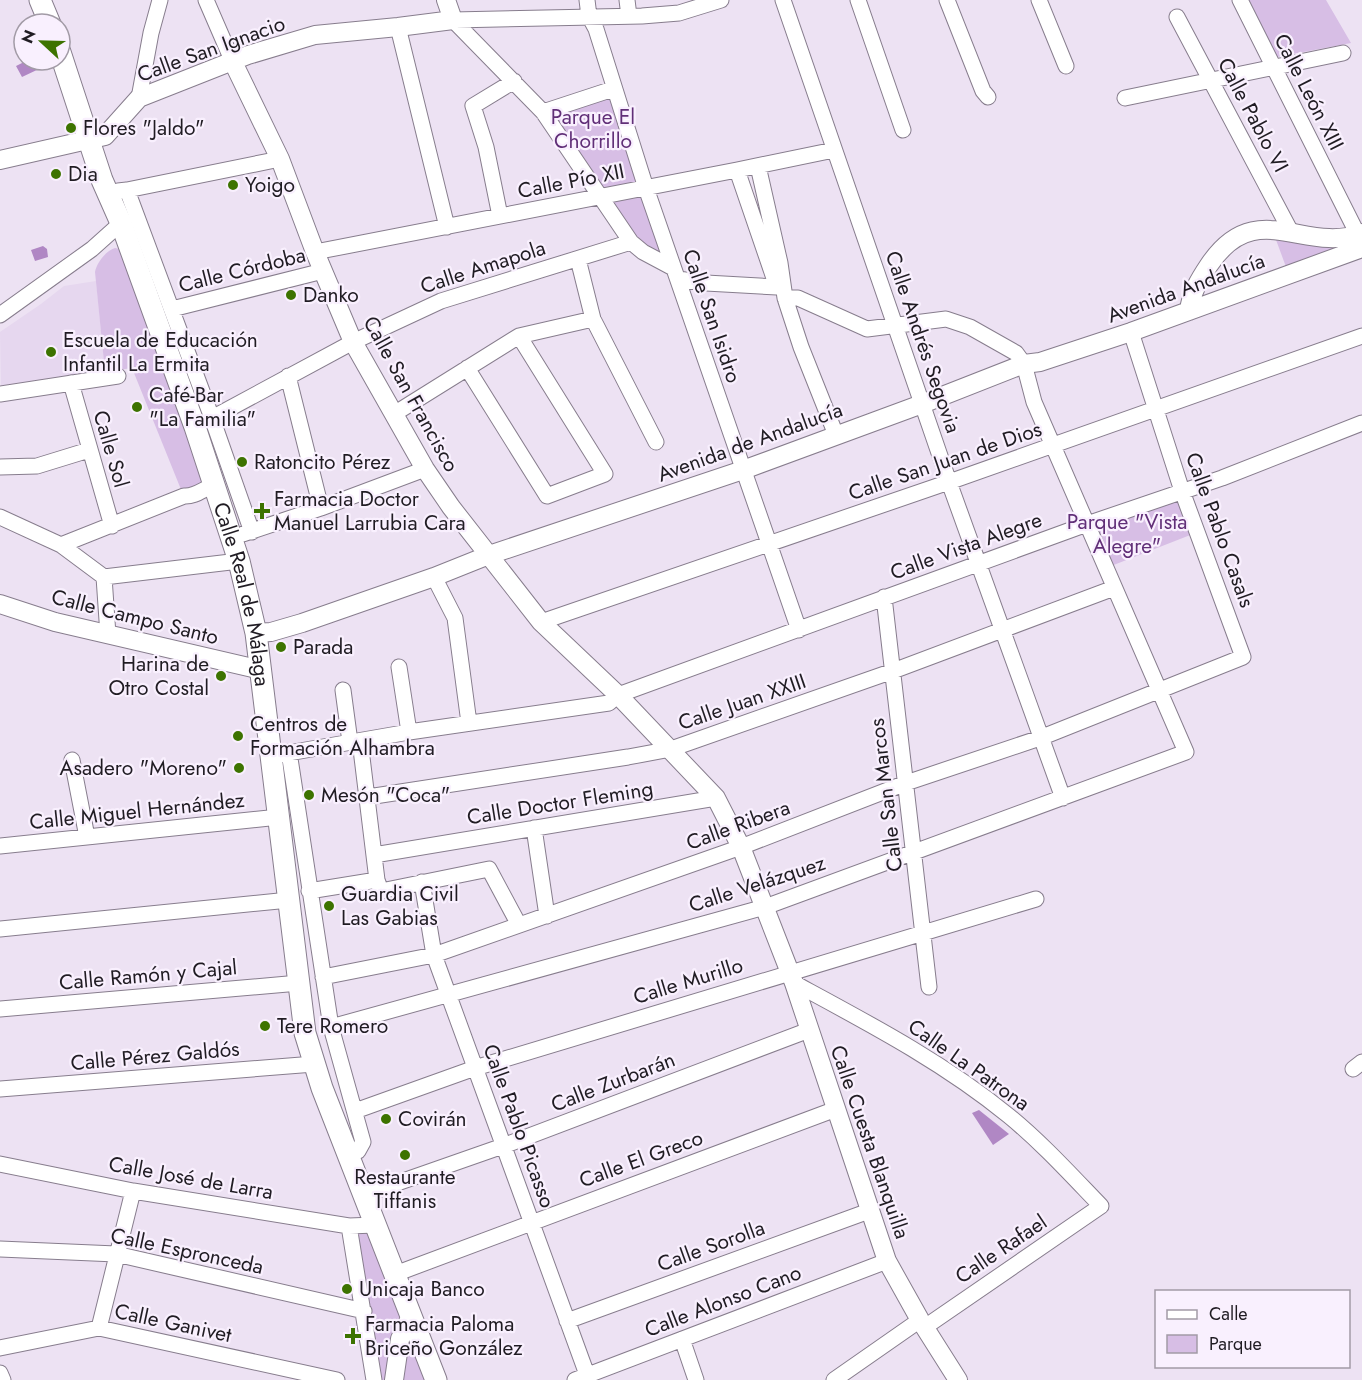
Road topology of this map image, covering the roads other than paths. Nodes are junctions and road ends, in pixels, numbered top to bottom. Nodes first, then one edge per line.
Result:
1 (160, 0) edge
2 (206, 0) edge
3 (446, 0) edge
4 (587, 0) edge
5 (627, 0) edge
6 (721, 0) edge
7 (783, 0) edge
8 (858, 0) edge
9 (947, 0) edge
10 (1039, 0) edge
11 (1240, 0) edge
12 (677, 6) edge
13 (589, 16) junction
14 (629, 16) junction
15 (1177, 17) dead end
16 (453, 20) junction
17 (398, 27) junction
18 (1343, 53) dead end
19 (232, 60) junction
20 (1066, 66) dead end
21 (1273, 68) junction
22 (67, 72) edge
23 (514, 81) junction
24 (1211, 81) junction
25 (613, 88) junction
26 (139, 98) junction
27 (988, 98) dead end
28 (1125, 98) dead end
29 (543, 112) junction
30 (903, 130) dead end
31 (89, 140) junction
32 (834, 150) junction
33 (280, 159) junction
34 (0, 160) edge
35 (758, 166) junction
36 (737, 170) junction
37 (646, 188) junction
38 (117, 191) junction
39 (600, 196) junction
40 (500, 216) junction
41 (121, 224) junction
42 (447, 226) junction
43 (1291, 232) junction
44 (1361, 239) edge
45 (631, 242) junction
46 (315, 252) junction
47 (578, 259) junction
48 (323, 271) junction
49 (676, 274) junction
50 (781, 290) junction
51 (171, 309) junction
52 (1189, 311) junction
53 (0, 315) edge
54 (593, 320) junction
55 (896, 326) junction
56 (1131, 332) junction
57 (519, 336) junction
58 (1362, 336) edge
59 (353, 342) junction
60 (1024, 364) junction
61 (467, 368) junction
62 (118, 376) dead end
63 (288, 376) junction
64 (71, 383) junction
65 (0, 394) edge
66 (922, 404) junction
67 (1156, 408) junction
68 (394, 414) junction
69 (212, 418) junction
70 (1362, 423) edge
71 (836, 435) junction
72 (656, 442) dead end
73 (1053, 445) junction
74 (89, 450) junction
75 (0, 466) edge
76 (425, 469) junction
77 (743, 470) junction
78 (949, 482) junction
79 (215, 485) junction
80 (1182, 491) junction
81 (321, 508) junction
82 (0, 517) edge
83 (1088, 524) junction
84 (112, 526) junction
85 (242, 535) junction
86 (769, 545) junction
87 (61, 546) junction
88 (489, 555) junction
89 (239, 561) junction
90 (978, 563) junction
91 (104, 577) junction
92 (435, 577) junction
93 (1114, 588) junction
94 (884, 597) junction
95 (0, 604) edge
96 (541, 622) junction
97 (799, 630) junction
98 (1002, 631) junction
99 (256, 633) junction
100 (108, 635) junction
101 (399, 667) dead end
102 (261, 670) junction
103 (893, 671) junction
104 (343, 690) dead end
105 (1161, 692) junction
106 (618, 695) junction
107 (469, 723) junction
108 (409, 732) junction
109 (1040, 738) junction
110 (355, 742) junction
111 (671, 749) junction
112 (280, 754) junction
113 (72, 760) dead end
114 (906, 783) junction
115 (368, 797) junction
116 (716, 798) junction
117 (1063, 798) junction
118 (279, 817) junction
119 (534, 828) junction
120 (87, 837) junction
121 (0, 846) edge
122 (741, 847) junction
123 (914, 852) junction
124 (374, 855) junction
125 (377, 880) junction
126 (422, 882) junction
127 (309, 891) junction
128 (1036, 899) dead end
129 (289, 900) junction
130 (765, 907) junction
131 (547, 916) junction
132 (519, 925) junction
133 (0, 929) edge
134 (923, 932) junction
135 (434, 955) junction
136 (323, 977) junction
137 (792, 977) junction
138 (299, 983) junction
139 (929, 987) dead end
140 (449, 995) junction
141 (0, 1010) edge
142 (331, 1028) junction
143 (809, 1030) junction
144 (314, 1064) junction
145 (475, 1068) junction
146 (0, 1089) edge
147 (836, 1109) junction
148 (355, 1111) junction
149 (503, 1146) junction
150 (348, 1154) junction
151 (0, 1164) edge
152 (133, 1191) junction
153 (363, 1195) junction
154 (1101, 1206) joint
155 (869, 1211) junction
156 (531, 1222) junction
157 (375, 1225) junction
158 (350, 1226) junction
159 (0, 1249) edge
160 (117, 1254) junction
161 (887, 1260) junction
162 (394, 1274) junction
163 (364, 1311) junction
164 (411, 1316) junction
165 (567, 1321) junction
166 (922, 1323) junction
167 (99, 1328) junction
168 (682, 1339) junction
169 (0, 1348) edge
170 (0, 1373) edge
171 (584, 1378) edge
172 (3, 1380) edge
173 (337, 1380) edge
174 (374, 1380) edge
175 (394, 1380) edge
176 (436, 1380) edge
177 (696, 1380) edge
178 (834, 1380) edge
179 (958, 1380) edge

1 - 26 street
2 - 19 street
3 - 16 street
4 - 13 street, Calle San Isidro
5 - 14 street
6 - 12 street, Calle San Ignacio
7 - 32 street, Calle Andrés Segovia
8 - 30 street
9 - 27 street
10 - 20 street
11 - 21 street, Calle León XIII
12 - 14 street, Calle San Ignacio
13 - 14 street, Calle San Ignacio
13 - 16 street, Calle San Ignacio
13 - 25 street, Calle San Isidro
15 - 24 street, Calle Pablo VI
16 - 17 street, Calle San Ignacio
16 - 23 street
17 - 19 street, Calle San Ignacio
17 - 42 street
18 - 21 street
19 - 26 street, Calle San Ignacio
19 - 33 street, Calle San Francisco
21 - 24 street
21 - 44 street, Calle León XIII
22 - 31 main road, Calle Real de Málaga
23 - 29 street
23 - 40 street
24 - 28 street
24 - 43 street, Calle Pablo VI
25 - 29 street
25 - 37 street, Calle San Isidro
26 - 31 street, Calle San Ignacio
29 - 39 street
31 - 34 street, Calle San Ignacio
31 - 38 main road, Calle Real de Málaga
32 - 35 street, Calle Pío XII
32 - 55 street, Calle Andrés Segovia
33 - 38 street
33 - 46 street, Calle San Francisco
35 - 36 street, Calle Pío XII
35 - 50 street
36 - 37 street, Calle Pío XII
36 - 50 street
37 - 39 street, Calle Pío XII
37 - 49 street, Calle San Isidro
38 - 41 main road, Calle Real de Málaga
38 - 51 street, Calle Real de Málaga
39 - 40 street, Calle Pío XII
39 - 45 street
40 - 42 street, Calle Pío XII
41 - 53 street
41 - 79 main road, Calle Real de Málaga
42 - 46 street, Calle Pío XII
43 - 44 street
43 - 52 street
44 - 52 street, Avenida Andalucía
45 - 47 street, Calle Amapola
45 - 49 street
46 - 48 street, Calle San Francisco
47 - 54 street
47 - 59 street, Calle Amapola
48 - 51 street, Calle Córdoba
48 - 59 street, Calle San Francisco
49 - 50 street
49 - 77 street, Calle San Isidro
50 - 55 street
50 - 71 street
51 - 69 street, Calle Real de Málaga
52 - 56 street, Avenida Andalucía
54 - 57 street
54 - 72 street
55 - 60 street
55 - 66 street, Calle Andrés Segovia
56 - 60 street, Avenida Andalucía
56 - 67 street, Calle Pablo Casals
57 - 61 street
57 - 61 street
58 - 67 street, Calle San Juan de Dios
59 - 63 street, Calle Amapola
59 - 68 street, Calle San Francisco
60 - 66 street, Avenida de Andalucía
60 - 73 street
61 - 68 street
62 - 64 street
63 - 69 street, Calle Amapola
63 - 81 street
64 - 65 street
64 - 74 street, Calle Sol
66 - 71 street, Avenida de Andalucía
66 - 78 street, Calle Andrés Segovia
67 - 73 street, Calle San Juan de Dios
67 - 80 street, Calle Pablo Casals
68 - 76 street, Calle San Francisco
69 - 85 street, Calle Real de Málaga
70 - 80 street, Calle Vista Alegre
71 - 77 street, Avenida de Andalucía
73 - 78 street, Calle San Juan de Dios
73 - 83 street
74 - 75 street
74 - 84 street, Calle Sol
76 - 81 street
76 - 88 street, Calle San Francisco
77 - 86 street, Calle San Isidro
77 - 88 street, Avenida de Andalucía
78 - 86 street, Calle San Juan de Dios
78 - 90 street, Calle Andrés Segovia
79 - 84 street
79 - 85 main road, Calle Real de Málaga
80 - 83 street, Calle Vista Alegre
80 - 105 street, Calle Pablo Casals
81 - 85 street
82 - 87 street
83 - 90 street, Calle Vista Alegre
83 - 93 street
84 - 87 street
85 - 89 main road, Calle Real de Málaga
86 - 96 street, Calle San Juan de Dios
86 - 97 street, Calle San Isidro
87 - 91 street
88 - 92 street
88 - 96 street, Calle San Francisco
89 - 91 street
89 - 99 main road, Calle Real de Málaga
90 - 94 street, Calle Vista Alegre
90 - 98 street, Calle Andrés Segovia
91 - 100 street
92 - 99 street
92 - 107 street
93 - 98 street, Calle Juan XXIII
93 - 105 street
94 - 97 street, Calle Vista Alegre
94 - 103 street, Calle San Marcos
95 - 100 street, Calle Campo Santo
96 - 106 street, Calle San Francisco
97 - 106 street, Calle Vista Alegre
98 - 103 street, Calle Juan XXIII
98 - 109 street, Calle Andrés Segovia
99 - 102 main road, Calle Real de Málaga
100 - 102 street, Calle Campo Santo
101 - 108 street
102 - 112 main road, Calle Real de Málaga
103 - 111 street, Calle Juan XXIII
103 - 114 street, Calle San Marcos
104 - 110 street
105 - 109 street, Calle Ribera
105 - 117 street, Calle Velázquez
106 - 107 street, Calle Vista Alegre
106 - 111 street, Calle San Francisco
107 - 108 street, Calle Vista Alegre
108 - 110 street, Calle Vista Alegre
109 - 114 street, Calle Ribera
109 - 117 street, Calle Andrés Segovia
110 - 112 street, Calle Vista Alegre
110 - 115 street
111 - 115 street, Calle Juan XXIII
111 - 116 street, Calle San Francisco
112 - 118 main road, Calle Real de Málaga
112 - 127 street, Calle Real de Málaga
113 - 120 street
114 - 122 street, Calle Ribera
114 - 123 street, Calle San Marcos
115 - 124 street
116 - 119 street, Calle Doctor Fleming
116 - 122 street, Calle San Francisco
117 - 123 street, Calle Velázquez
118 - 120 street, Calle Miguel Hernández
118 - 129 main road, Calle Real de Málaga
119 - 124 street, Calle Doctor Fleming
119 - 131 street
120 - 121 street, Calle Miguel Hernández
122 - 130 street, Calle San Francisco
122 - 131 street, Calle Ribera
123 - 130 street, Calle Velázquez
123 - 134 street, Calle San Marcos
124 - 125 street
125 - 126 street
125 - 127 street
126 - 132 street
126 - 135 street, Calle Pablo Picasso
127 - 136 street, Calle Real de Málaga
128 - 134 street, Calle Murillo
129 - 133 street
129 - 138 main road, Calle Real de Málaga
130 - 137 street, Calle Cuesta Blanquilla
130 - 140 street, Calle Velázquez
131 - 132 street, Calle Ribera
132 - 135 street, Calle Ribera
134 - 137 street, Calle Murillo
134 - 139 street, Calle San Marcos
135 - 136 street, Calle Ribera
135 - 140 street, Calle Pablo Picasso
136 - 142 street, Calle Real de Málaga
137 - 143 street, Calle Cuesta Blanquilla
137 - 145 street, Calle Murillo
137 - 154 street, Calle La Patrona
138 - 141 street, Calle Ramón y Cajal
138 - 144 main road, Calle Real de Málaga
140 - 142 street, Calle Velázquez
140 - 145 street, Calle Pablo Picasso
142 - 148 street, Calle Real de Málaga
143 - 147 street, Calle Cuesta Blanquilla
143 - 149 street, Calle Zurbarán
144 - 146 street, Calle Pérez Galdós
144 - 150 main road, Calle Real de Málaga
145 - 148 street, Calle Murillo
145 - 149 street, Calle Pablo Picasso
147 - 155 street, Calle Cuesta Blanquilla
147 - 156 street, Calle El Greco
148 - 150 street, Calle Real de Málaga
149 - 153 street, Calle Zurbarán
149 - 156 street, Calle Pablo Picasso
150 - 153 main road, Calle Real de Málaga
151 - 152 street, Calle José de Larra
152 - 158 street, Calle José de Larra
152 - 160 street
153 - 157 main road, Calle Real de Málaga
154 - 166 street, Calle Rafael
155 - 161 street, Calle Cuesta Blanquilla
155 - 165 street, Calle Sorolla
156 - 162 street, Calle El Greco
156 - 165 street, Calle Pablo Picasso
157 - 158 street, Calle José de Larra
157 - 162 main road, Calle Real de Málaga
158 - 163 street
159 - 160 street, Calle Espronceda
160 - 163 street, Calle Espronceda
160 - 167 street
161 - 166 street, Calle Cuesta Blanquilla
161 - 168 street, Calle Alonso Cano
162 - 164 main road, Calle Real de Málaga
163 - 174 street
164 - 175 street
164 - 176 main road, Calle Real de Málaga
165 - 171 street, Calle Pablo Picasso
166 - 178 street, Calle Rafael
166 - 179 street, Calle Cuesta Blanquilla
167 - 169 street, Calle Ganivet
167 - 173 street, Calle Ganivet
168 - 171 street, Calle Alonso Cano
168 - 177 street
170 - 172 street

